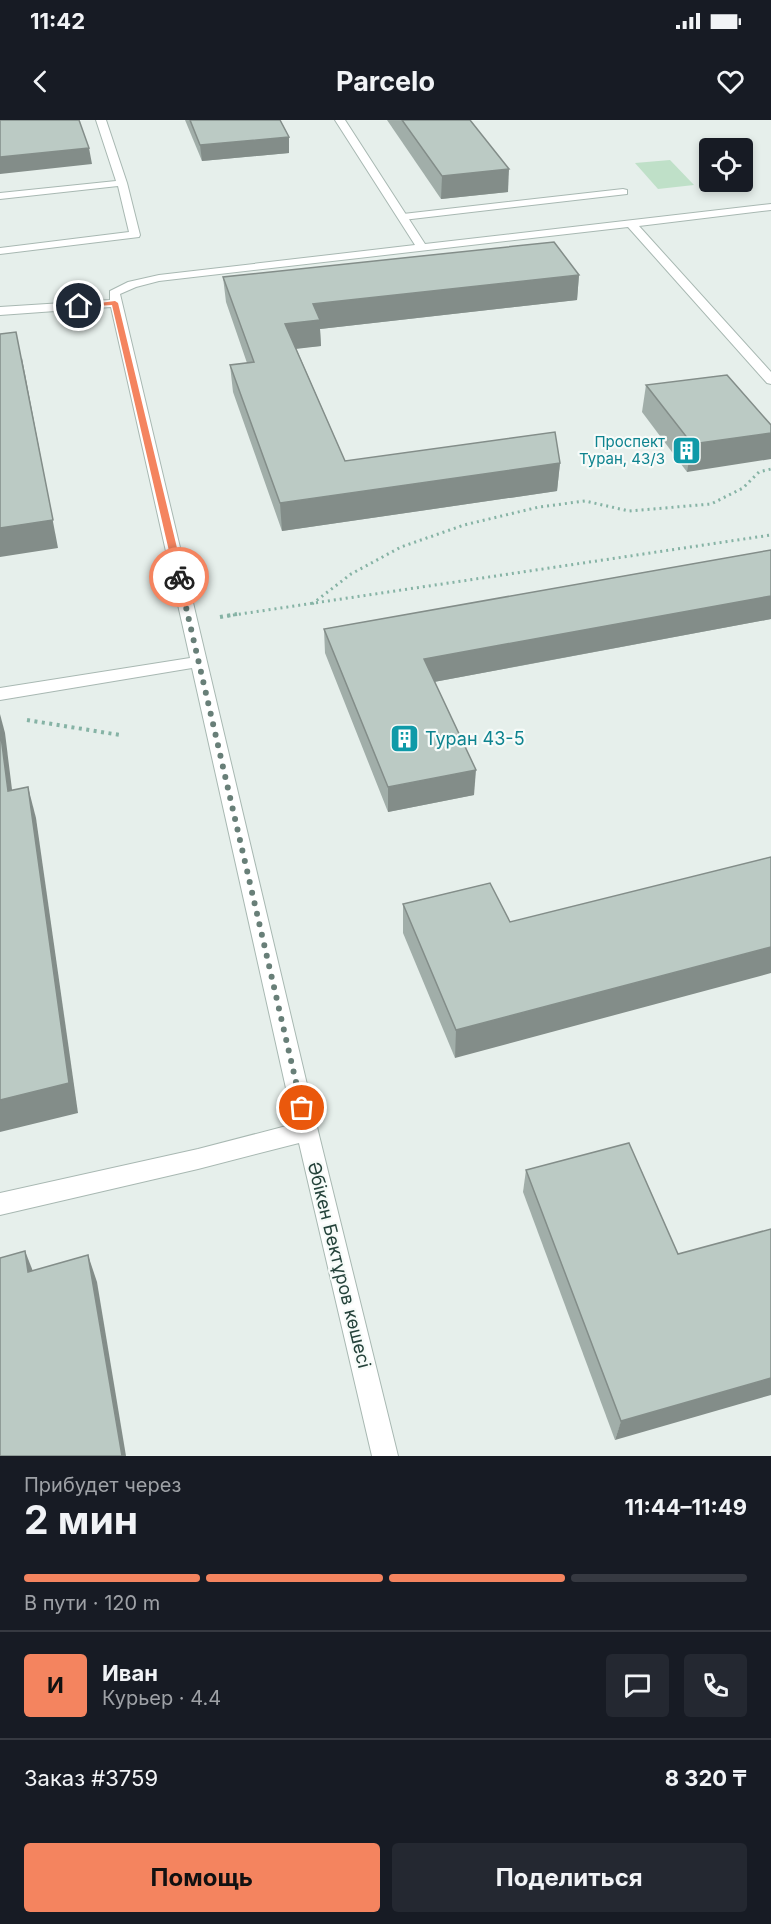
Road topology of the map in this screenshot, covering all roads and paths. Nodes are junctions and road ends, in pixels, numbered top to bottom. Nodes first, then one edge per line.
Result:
1 (101, 120) edge
2 (340, 120) edge
3 (122, 183) junction
4 (623, 192) dead end
5 (0, 196) edge
6 (771, 207) edge
7 (403, 217) junction
8 (630, 222) junction
9 (422, 247) junction
10 (0, 251) edge
11 (115, 303) junction
12 (0, 311) edge
13 (771, 380) edge
14 (771, 469) edge
15 (771, 535) edge
16 (311, 604) junction
17 (190, 621) junction
18 (199, 662) junction
19 (0, 694) edge
20 (21, 719) dead end
21 (120, 735) dead end
22 (307, 1131) junction
23 (0, 1204) edge
24 (385, 1456) edge

1 - 3 street
2 - 7 street
3 - 5 street
3 - 10 street
4 - 7 street
6 - 8 street
7 - 9 street
8 - 9 street
8 - 13 street
9 - 11 street
11 - 12 street
11 - 17 street, Әбікен Бектұров көшесі
14 - 16 path
15 - 16 path
16 - 17 path
17 - 18 street, Әбікен Бектұров көшесі
18 - 19 street
18 - 22 street, Әбікен Бектұров көшесі
20 - 21 path
22 - 23 street
22 - 24 street, Әбікен Бектұров көшесі

